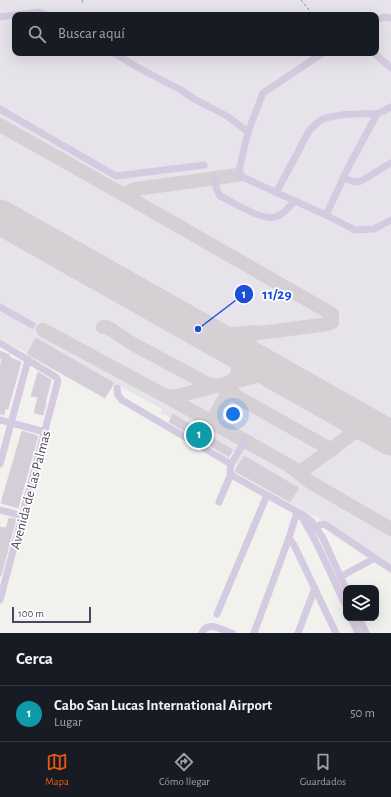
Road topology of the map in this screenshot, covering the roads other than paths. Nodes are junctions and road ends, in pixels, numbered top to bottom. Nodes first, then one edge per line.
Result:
1 (12, 15) edge
2 (0, 16) edge
3 (391, 18) edge
4 (379, 19) edge
5 (119, 56) edge
6 (318, 56) edge
7 (377, 56) edge
8 (391, 68) edge
9 (391, 107) edge
10 (0, 109) edge
11 (377, 114) junction
12 (248, 132) junction
13 (391, 163) edge
14 (204, 165) dead end
15 (343, 178) junction
16 (215, 179) dead end
17 (276, 193) junction
18 (295, 201) junction
19 (326, 215) junction
20 (391, 220) edge
21 (0, 307) edge
22 (32, 325) dead end
23 (0, 343) edge
24 (28, 360) junction
25 (117, 388) dead end
26 (0, 420) edge
27 (11, 423) junction
28 (45, 432) junction
29 (245, 441) dead end
30 (0, 464) edge
31 (231, 464) junction
32 (231, 474) junction
33 (267, 495) junction
34 (219, 502) dead end
35 (0, 510) edge
36 (297, 512) junction
37 (23, 516) junction
38 (313, 528) junction
39 (289, 538) junction
40 (374, 558) junction
41 (391, 570) edge
42 (340, 577) junction
43 (344, 585) edge
44 (315, 588) junction
45 (343, 599) edge
46 (0, 600) edge
47 (217, 614) dead end
48 (352, 621) edge
49 (360, 621) edge
50 (202, 633) edge
51 (232, 633) edge
52 (254, 633) edge
53 (298, 633) edge
54 (336, 633) edge
55 (358, 633) edge
56 (366, 633) edge

1 - 2 street
3 - 4 street
5 - 12 street
6 - 12 street
7 - 8 street
9 - 11 street
10 - 14 street
11 - 15 street
11 - 17 street
12 - 17 street
13 - 15 street
15 - 19 street
16 - 18 street
17 - 18 street
18 - 19 street
19 - 20 street
21 - 22 street
23 - 24 street
24 - 27 street
24 - 28 street, Avenida de Las Palmas
25 - 31 street
26 - 27 street
27 - 28 street
27 - 30 street
28 - 37 street, Avenida de Las Palmas
29 - 31 street
31 - 32 street
32 - 33 street
32 - 34 street
33 - 36 street
33 - 47 street
35 - 37 street
36 - 38 street
36 - 39 street
37 - 46 street, Avenida de Las Palmas
38 - 40 street
38 - 42 street
38 - 45 street
39 - 44 street
39 - 52 street
40 - 41 street
40 - 42 street
42 - 43 street
44 - 53 street
44 - 54 street
48 - 55 street
49 - 56 street
50 - 51 street

